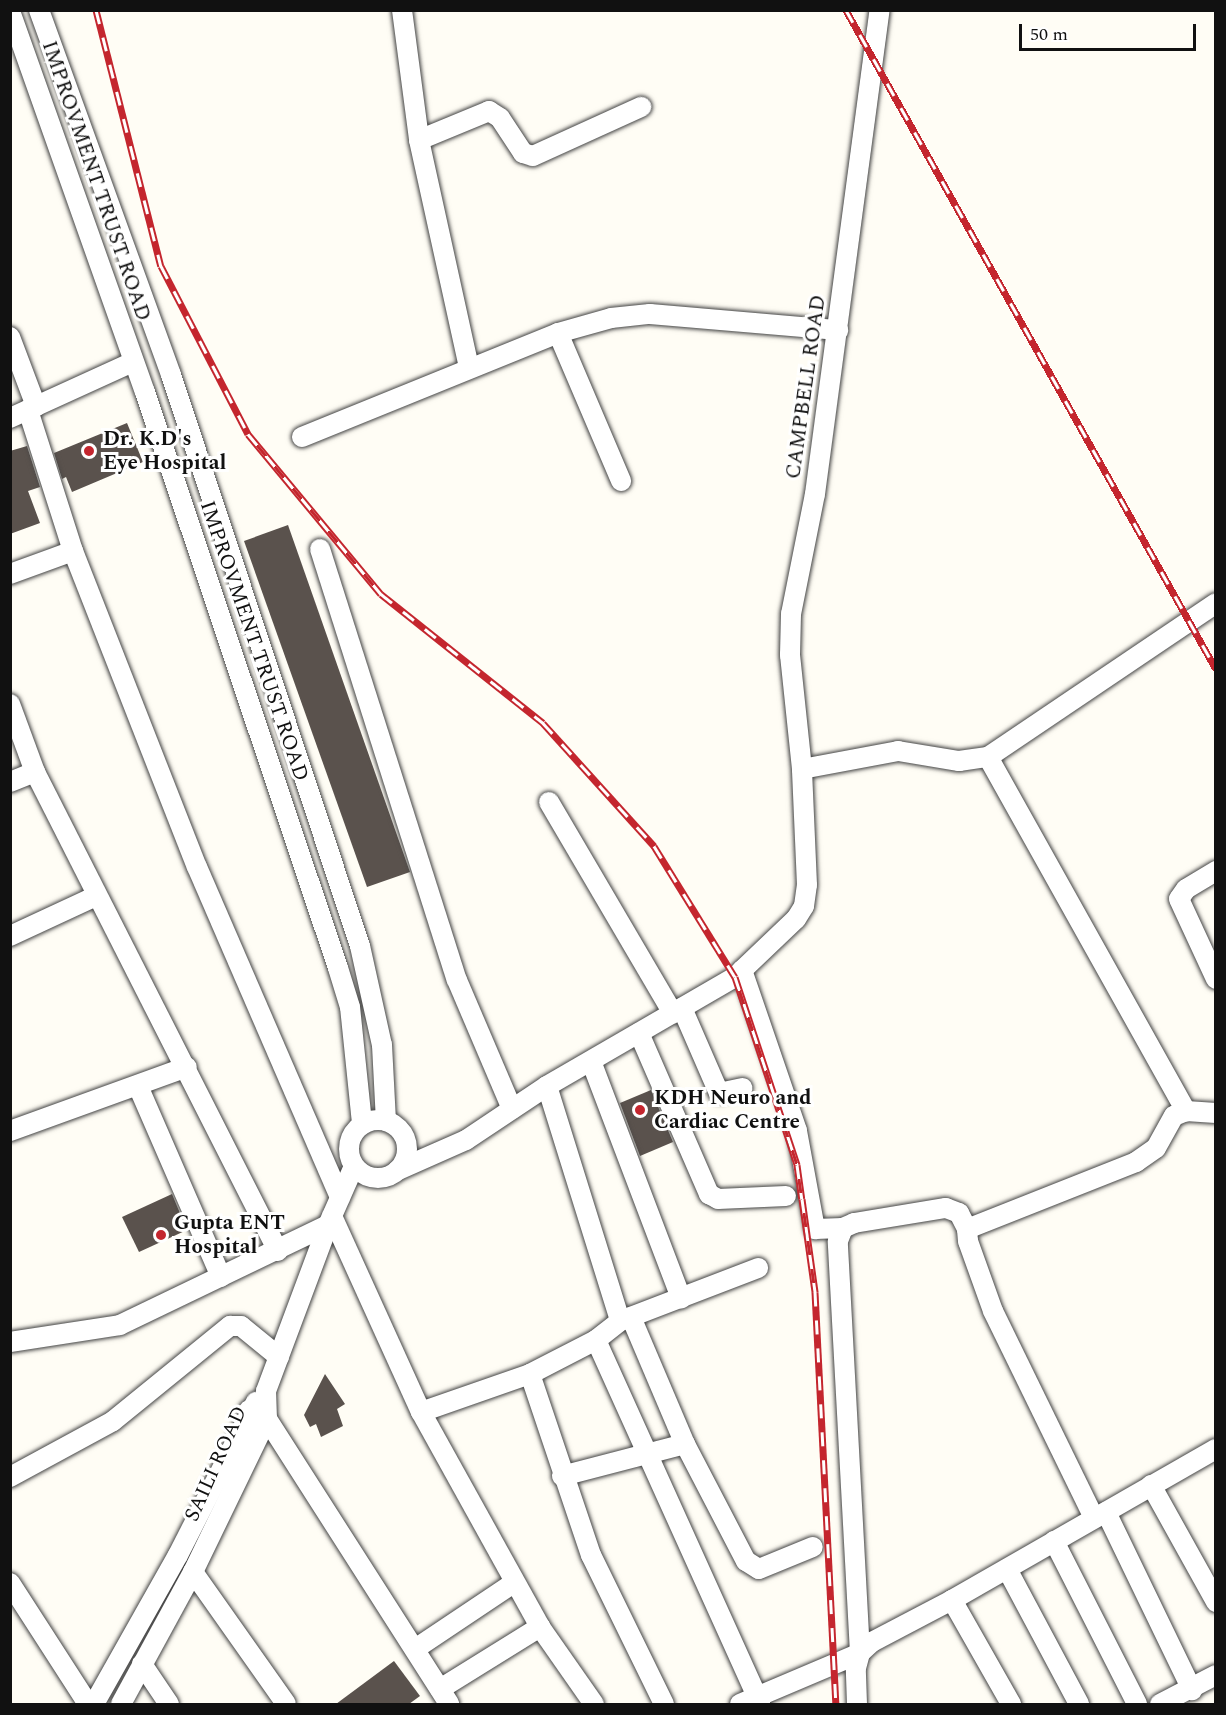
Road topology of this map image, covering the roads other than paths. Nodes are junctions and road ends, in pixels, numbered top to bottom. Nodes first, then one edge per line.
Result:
1 (39, 10) edge
2 (402, 10) edge
3 (880, 10) edge
4 (10, 11) edge
5 (640, 107) dead end
6 (419, 141) junction
7 (838, 330) junction
8 (558, 333) junction
9 (10, 337) edge
10 (133, 362) junction
11 (469, 367) junction
12 (171, 375) junction
13 (145, 392) junction
14 (25, 411) edge
15 (302, 437) dead end
16 (621, 481) dead end
17 (320, 549) dead end
18 (73, 551) junction
19 (10, 574) edge
20 (1215, 603) edge
21 (10, 704) edge
22 (293, 749) junction
23 (268, 758) junction
24 (988, 758) junction
25 (802, 769) junction
26 (35, 772) junction
27 (10, 782) edge
28 (549, 802) dead end
29 (1215, 872) edge
30 (96, 896) junction
31 (10, 936) edge
32 (742, 970) junction
33 (1215, 979) edge
34 (677, 1010) junction
35 (639, 1033) junction
36 (591, 1061) junction
37 (187, 1067) junction
38 (138, 1086) junction
39 (547, 1086) junction
40 (742, 1088) dead end
41 (512, 1108) junction
42 (1186, 1111) junction
43 (1215, 1113) edge
44 (386, 1121) junction
45 (363, 1124) junction
46 (10, 1131) edge
47 (354, 1166) junction
48 (398, 1170) junction
49 (786, 1196) dead end
50 (340, 1197) junction
51 (330, 1221) junction
52 (843, 1228) junction
53 (967, 1229) junction
54 (278, 1251) junction
55 (758, 1268) dead end
56 (221, 1277) junction
57 (681, 1298) junction
58 (626, 1319) junction
59 (596, 1340) junction
60 (10, 1342) edge
61 (279, 1357) junction
62 (530, 1374) junction
63 (266, 1391) junction
64 (249, 1410) junction
65 (421, 1412) junction
66 (267, 1419) junction
67 (685, 1444) junction
68 (1215, 1449) edge
69 (645, 1453) junction
70 (562, 1476) junction
71 (10, 1477) edge
72 (1151, 1485) junction
73 (1100, 1515) junction
74 (1054, 1541) junction
75 (813, 1547) dead end
76 (1007, 1569) junction
77 (193, 1572) junction
78 (514, 1582) junction
79 (10, 1583) edge
80 (952, 1600) junction
81 (1215, 1602) edge
82 (540, 1627) junction
83 (415, 1648) junction
84 (860, 1653) junction
85 (142, 1664) junction
86 (1215, 1675) edge
87 (1192, 1690) junction
88 (445, 1697) edge
89 (752, 1702) edge
90 (88, 1704) edge
91 (94, 1704) edge
92 (121, 1704) edge
93 (169, 1704) edge
94 (286, 1704) edge
95 (594, 1704) edge
96 (664, 1704) edge
97 (857, 1704) edge
98 (1011, 1704) edge
99 (1079, 1704) edge
100 (1137, 1704) edge
101 (1160, 1704) edge

1 - 12 street
2 - 6 street
3 - 7 street, CAMPBELL ROAD
4 - 10 street, IMPROVMENT TRUST ROAD
5 - 6 street
6 - 11 street
7 - 8 street
7 - 25 street, CAMPBELL ROAD
8 - 11 street
8 - 16 street
9 - 14 street
10 - 13 street, IMPROVMENT TRUST ROAD
10 - 14 street
11 - 15 street
12 - 13 street
12 - 22 street
13 - 23 street, IMPROVMENT TRUST ROAD
14 - 18 street
17 - 41 street
18 - 19 street
18 - 50 street
20 - 24 street
21 - 26 street
22 - 23 street
22 - 44 street
23 - 45 street, IMPROVMENT TRUST ROAD
24 - 25 street
24 - 42 street
25 - 32 street, CAMPBELL ROAD
26 - 27 street
26 - 30 street
28 - 34 street
29 - 33 street
30 - 31 street
30 - 37 street
32 - 34 street, CAMPBELL ROAD
32 - 52 street
34 - 35 street, CAMPBELL ROAD
34 - 40 street
35 - 36 street, CAMPBELL ROAD
35 - 49 street
36 - 39 street, CAMPBELL ROAD
36 - 57 street
37 - 38 street
37 - 54 street
38 - 46 street
38 - 56 street
39 - 41 street, CAMPBELL ROAD
39 - 58 street
41 - 48 street, CAMPBELL ROAD
42 - 43 street
42 - 53 street
44 - 45 street
44 - 48 street
45 - 47 street
47 - 48 street
47 - 50 street, SAILI ROAD
50 - 51 street, SAILI ROAD
51 - 54 street
51 - 61 street, SAILI ROAD
51 - 65 street
52 - 53 street
52 - 84 street
53 - 73 street
54 - 56 street
55 - 57 street
56 - 60 street
57 - 58 street
58 - 59 street
58 - 67 street
59 - 62 street
59 - 69 street
61 - 63 street, SAILI ROAD
61 - 71 street
62 - 65 street
62 - 70 street
63 - 64 street
63 - 66 street, SAILI ROAD
64 - 66 street
64 - 91 street
65 - 78 street
66 - 77 street, SAILI ROAD
66 - 83 street
67 - 69 street
67 - 75 street
68 - 72 street
69 - 70 street
69 - 89 street
70 - 96 street
72 - 73 street
72 - 81 street
73 - 74 street
73 - 87 street
74 - 76 street
74 - 100 street
76 - 80 street
76 - 99 street
77 - 85 street, SAILI ROAD
77 - 94 street
78 - 82 street
78 - 83 street
79 - 90 street
80 - 84 street
80 - 98 street
82 - 88 street
82 - 95 street
83 - 88 street
84 - 89 street
84 - 97 street
85 - 92 street, SAILI ROAD
85 - 93 street
86 - 87 street
87 - 101 street

